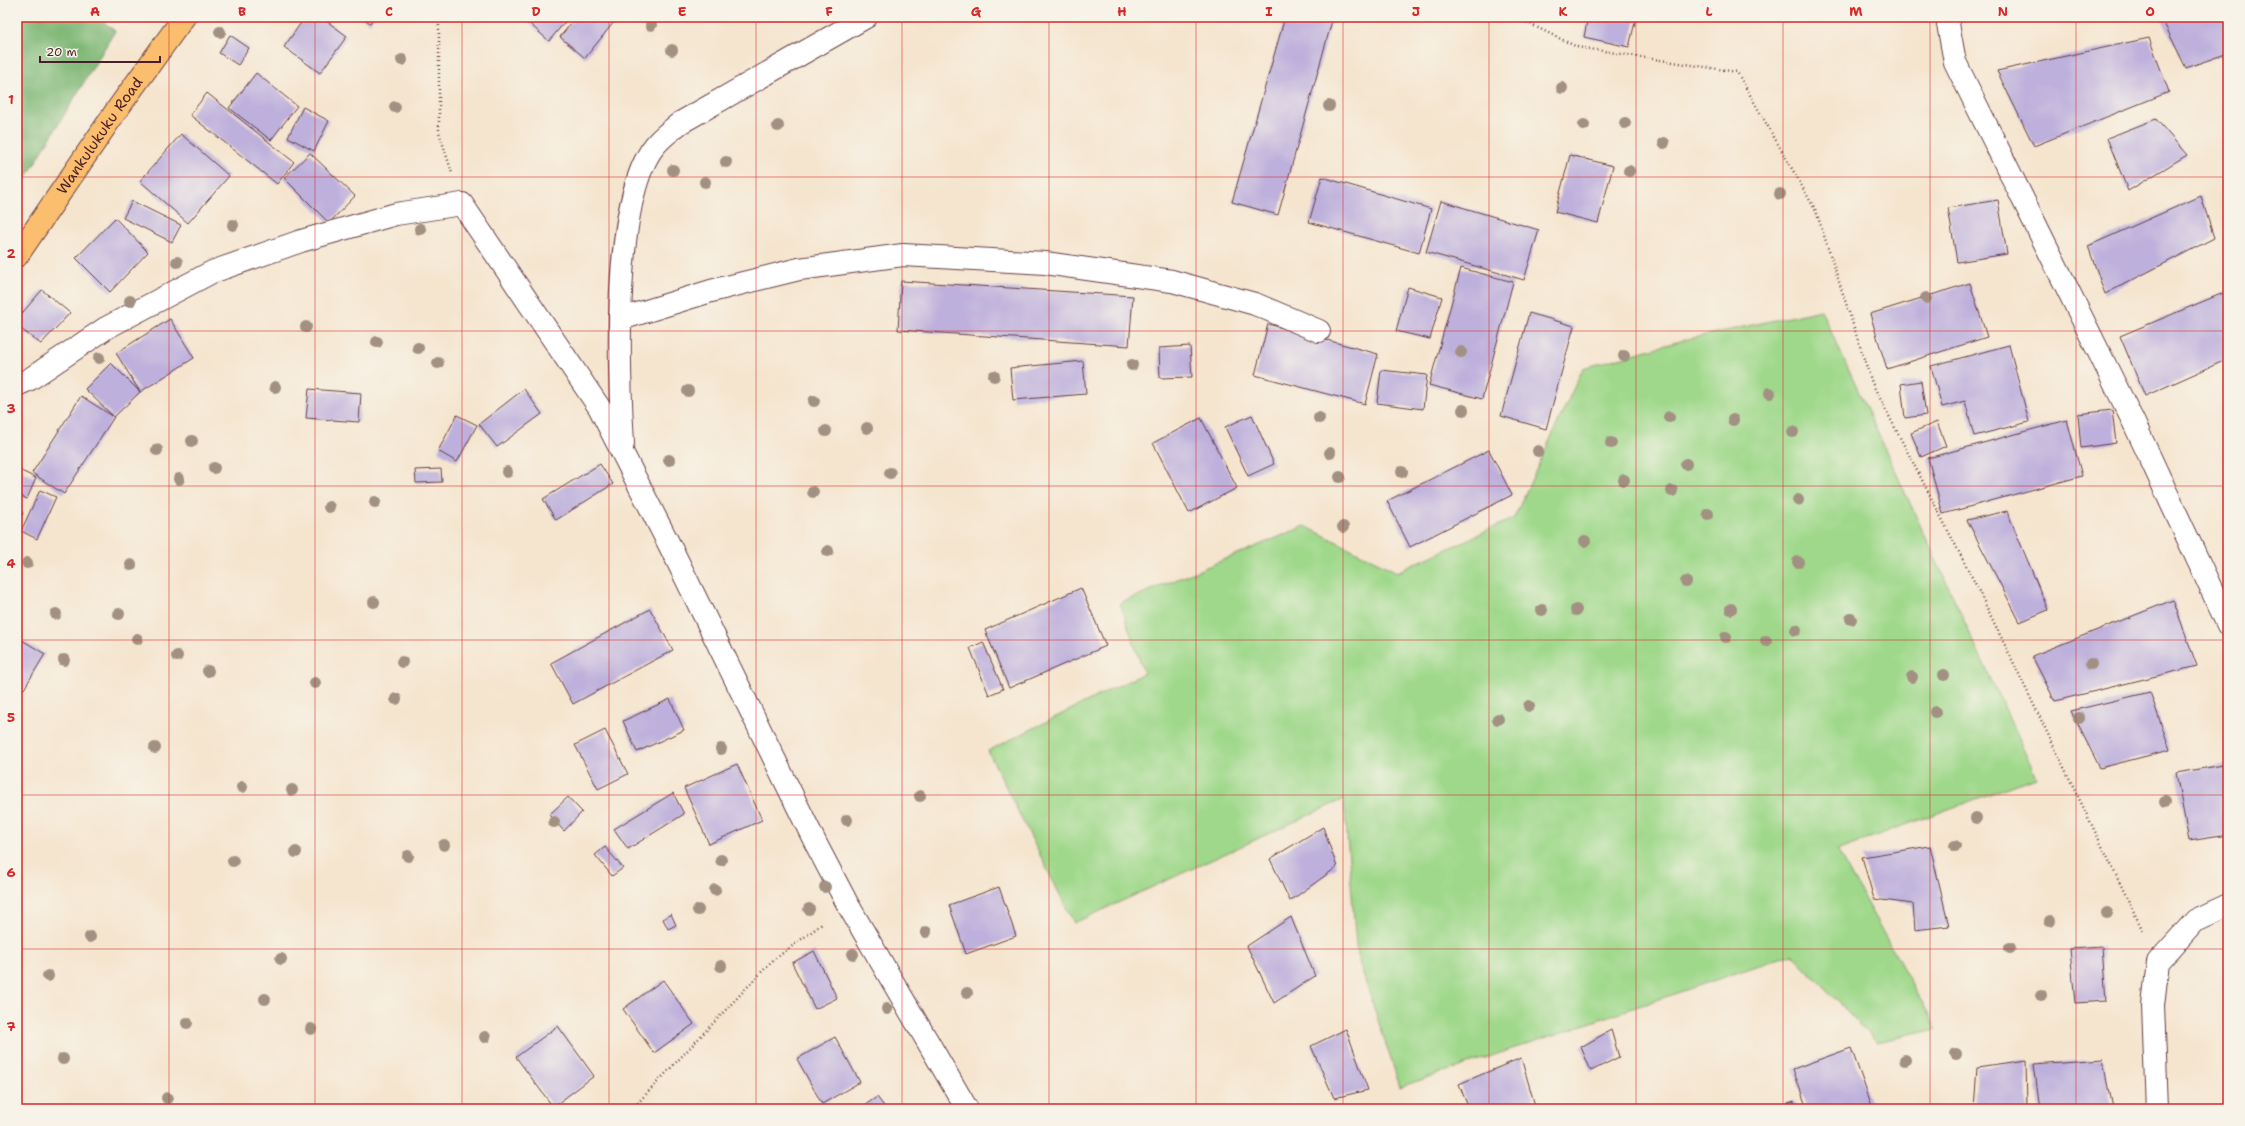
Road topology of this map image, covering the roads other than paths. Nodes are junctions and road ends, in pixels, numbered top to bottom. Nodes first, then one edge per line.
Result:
1 (184, 17) edge
2 (866, 17) edge
3 (1950, 17) edge
4 (17, 256) edge
5 (621, 319) junction
6 (1318, 331) dead end
7 (17, 385) edge
8 (624, 452) junction
9 (2228, 625) edge
10 (2228, 904) edge
11 (967, 1109) edge
12 (2157, 1109) edge

1 - 4 main road, Wankulukuku Road
2 - 5 street
3 - 9 street
5 - 6 street
5 - 8 street
7 - 8 street
8 - 11 street
10 - 12 street

